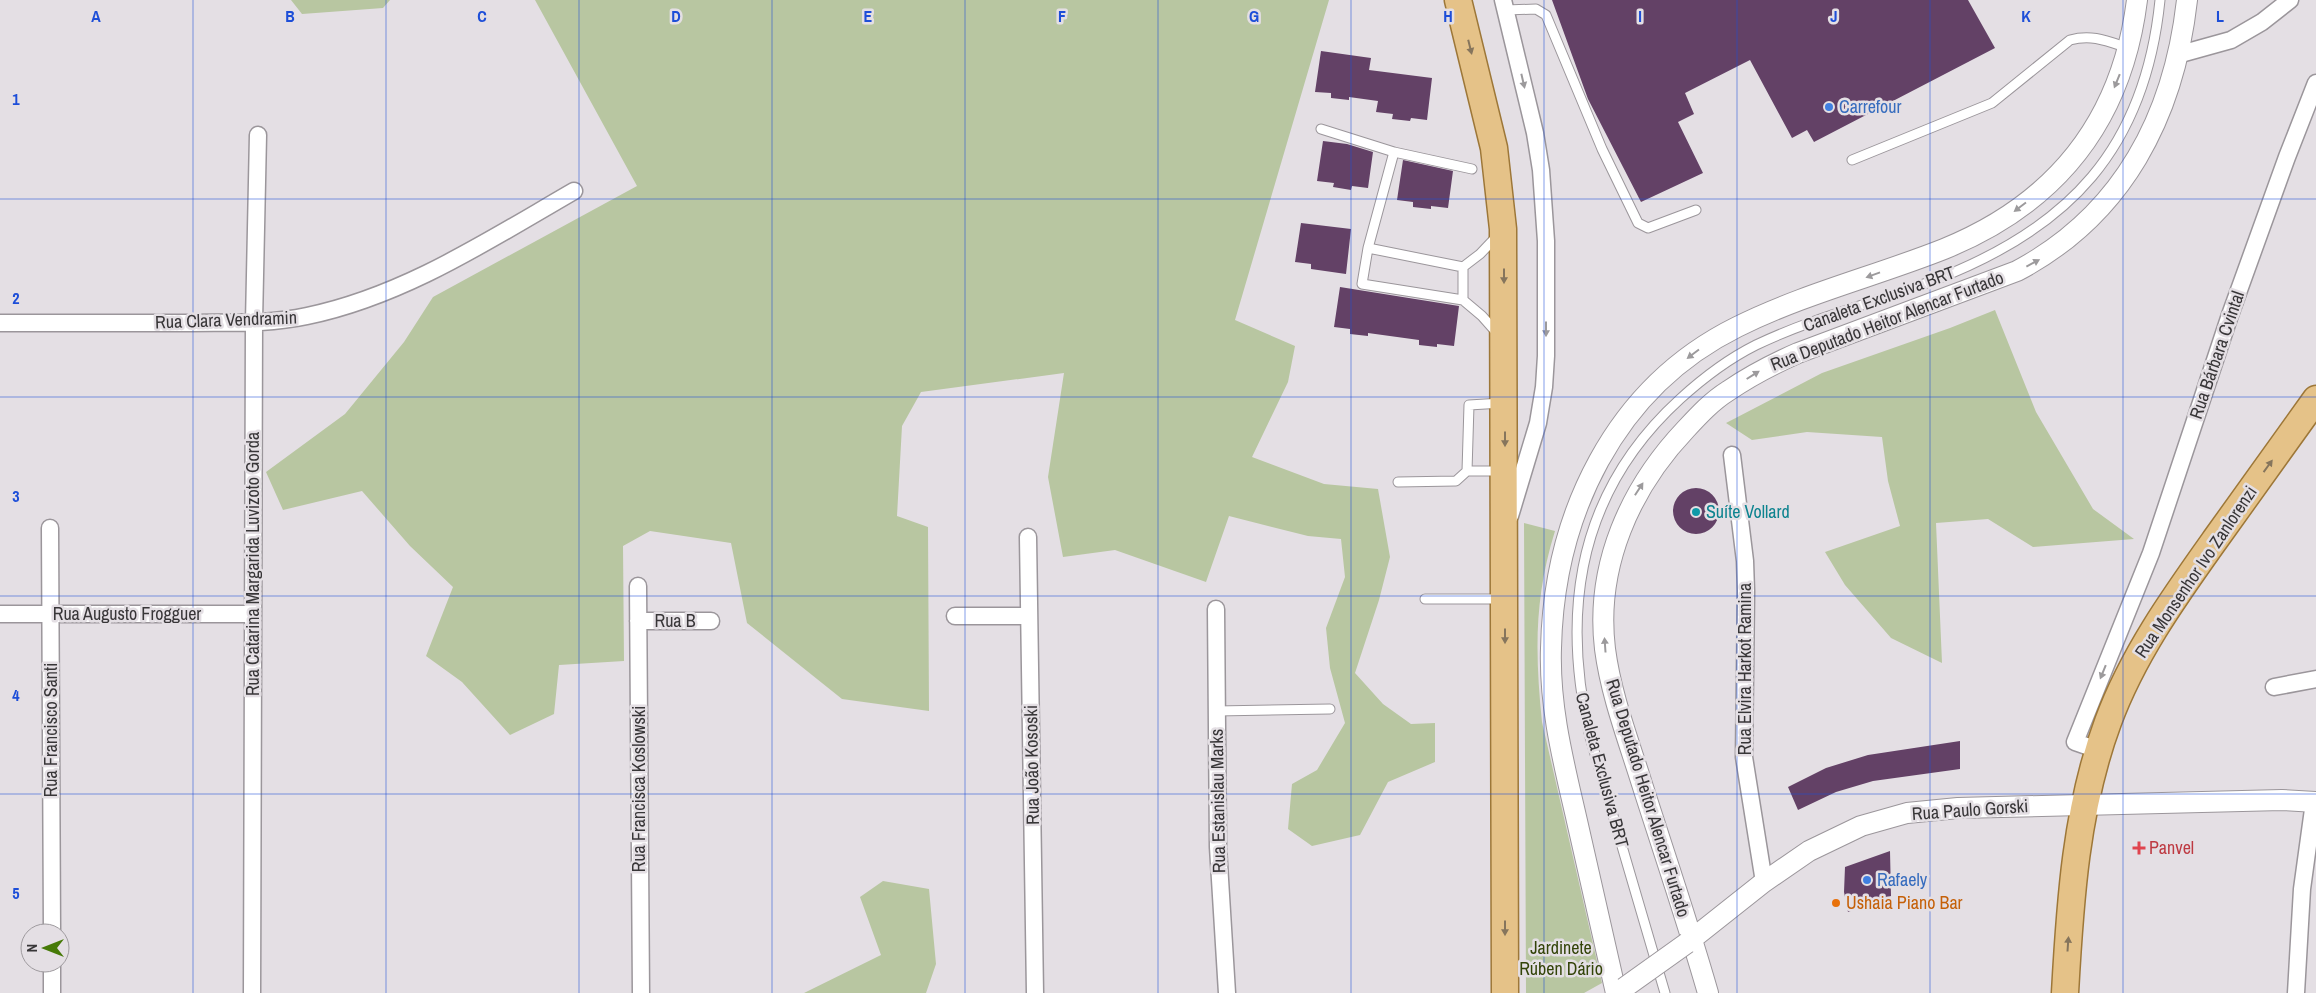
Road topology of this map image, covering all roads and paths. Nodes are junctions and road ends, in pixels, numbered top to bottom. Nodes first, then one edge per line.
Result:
1 (1458, 0) edge
2 (2138, 0) edge
3 (2160, 0) edge
4 (2187, 0) edge
5 (2290, 0) edge
6 (1505, 5) edge
7 (2128, 48) junction
8 (2178, 55) junction
9 (2316, 83) edge
10 (1321, 128) dead end
11 (258, 135) dead end
12 (1394, 152) junction
13 (1852, 160) dead end
14 (1472, 169) dead end
15 (574, 191) dead end
16 (1696, 210) dead end
17 (1503, 229) junction
18 (1368, 248) junction
19 (1462, 267) junction
20 (1462, 300) junction
21 (254, 322) junction
22 (0, 323) edge
23 (1505, 343) junction
24 (2316, 399) edge
25 (1505, 402) junction
26 (1732, 455) dead end
27 (1466, 471) junction
28 (1505, 471) junction
29 (1398, 482) dead end
30 (50, 528) dead end
31 (1505, 532) junction
32 (1028, 537) dead end
33 (638, 586) dead end
34 (1505, 598) junction
35 (1425, 599) dead end
36 (1216, 609) dead end
37 (0, 614) edge
38 (50, 614) junction
39 (253, 614) junction
40 (955, 616) dead end
41 (1029, 616) junction
42 (711, 620) dead end
43 (638, 621) junction
44 (2121, 627) junction
45 (2316, 679) edge
46 (2274, 687) dead end
47 (2117, 699) junction
48 (1330, 709) dead end
49 (1216, 711) junction
50 (2098, 750) junction
51 (2315, 802) edge
52 (2085, 806) junction
53 (1764, 882) junction
54 (52, 923) edge
55 (1689, 941) junction
56 (52, 973) edge
57 (1619, 991) edge
58 (52, 993) edge
59 (252, 993) edge
60 (641, 993) edge
61 (1035, 993) edge
62 (1228, 993) edge
63 (1505, 993) edge
64 (1665, 993) edge
65 (1708, 993) edge
66 (2065, 993) edge
67 (2296, 993) edge

1 -> 17 main road
2 - 7 street
3 - 64 lane, Canaleta Exclusiva BRT
4 - 8 street, Rua Deputado Heitor Alencar Furtado
5 - 8 street
6 - 16 lane
6 -> 31 street
7 - 13 lane
7 -> 57 street
55 -> 8 street, Rua Deputado Heitor Alencar Furtado
9 - 44 street, Rua Bárbara Cvintal
10 - 12 lane
11 - 21 street, Rua Catarina Margarida Luvizoto Gorda
12 - 14 lane
12 - 18 lane
15 - 21 street, Rua Clara Vendramin
17 - 19 lane
17 -> 23 main road
18 - 19 lane
18 - 20 lane
19 - 20 lane
20 - 23 lane
21 - 22 street, Rua Clara Vendramin
21 - 39 street, Rua Catarina Margarida Luvizoto Gorda
23 - 25 main road
47 -> 24 main road, Rua Monsenhor Ivo Zanlorenzi
25 - 27 lane
25 -> 28 main road
26 - 53 street, Rua Elvira Harkot Ramina
27 - 28 lane
27 - 29 lane
28 - 31 main road
30 - 38 street, Rua Francisco Santi
31 - 34 main road
32 - 41 street, Rua João Kososki
33 - 43 street, Rua Francisca Koslowski
34 - 35 lane
34 -> 63 main road
36 - 49 street, Rua Estanislau Marks
37 - 38 street, Rua Augusto Frogguer
38 - 39 street, Rua Augusto Frogguer
38 - 54 street, Rua Francisco Santi
39 - 59 street, Rua Catarina Margarida Luvizoto Gorda
40 - 41 street
41 - 61 street, Rua João Kososki
42 - 43 street, Rua B
43 - 60 street, Rua Francisca Koslowski
44 - 47 street, Rua Bárbara Cvintal
44 -> 50 street, Rua Bárbara Cvintal
45 - 46 street
47 - 50 main road, Rua Monsenhor Ivo Zanlorenzi
48 - 49 lane
49 - 62 street, Rua Estanislau Marks
50 - 52 main road, Rua Monsenhor Ivo Zanlorenzi
51 - 52 street, Rua Paulo Gorski
51 - 67 street
52 - 53 street, Rua Paulo Gorski
66 -> 52 main road, Rua Monsenhor Ivo Zanlorenzi
53 - 55 street, Rua Paulo Gorski
55 - 57 street, Rua Paulo Gorski, bridge
55 - 65 street, Rua Deputado Heitor Alencar Furtado
56 - 58 street

